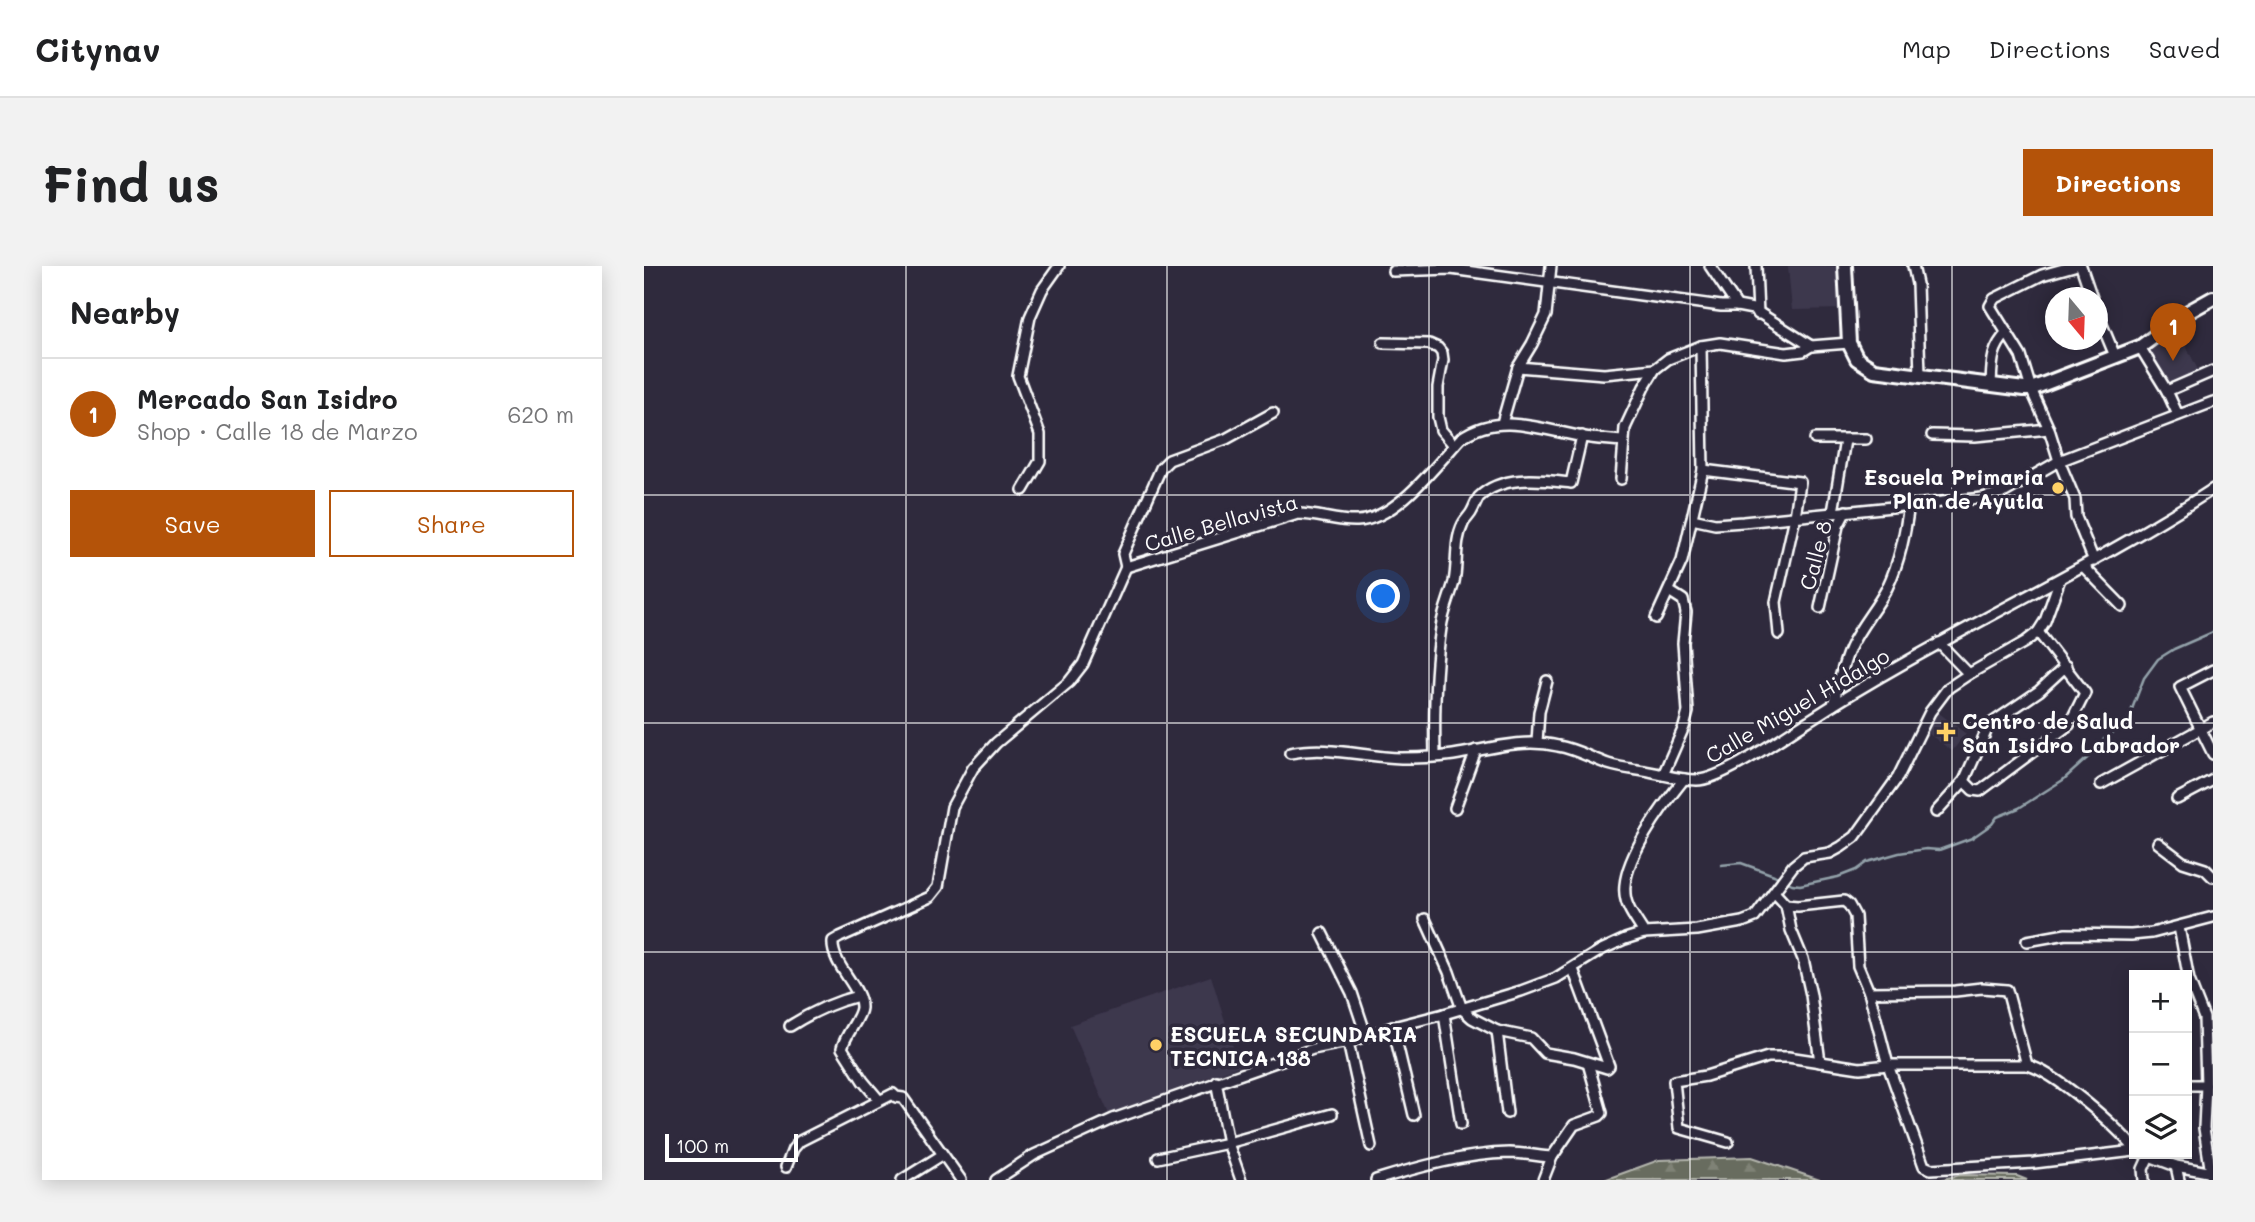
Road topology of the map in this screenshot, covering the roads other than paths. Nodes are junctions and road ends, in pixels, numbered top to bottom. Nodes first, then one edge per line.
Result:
1 (1059, 266) edge
2 (1551, 266) edge
3 (1710, 266) edge
4 (1756, 266) edge
5 (1845, 266) edge
6 (1913, 266) edge
7 (2074, 266) edge
8 (2081, 266) edge
9 (1393, 271) dead end
10 (1548, 282) junction
11 (2088, 287) edge
12 (2213, 298) edge
13 (1737, 306) junction
14 (1758, 314) junction
15 (2007, 333) junction
16 (2108, 339) edge
17 (1383, 343) dead end
18 (1849, 343) junction
19 (1701, 346) junction
20 (1811, 346) junction
21 (2140, 347) junction
22 (2115, 356) junction
23 (1518, 367) junction
24 (1655, 369) junction
25 (2213, 371) edge
26 (1920, 375) junction
27 (1991, 385) junction
28 (2031, 389) junction
29 (2167, 391) junction
30 (2213, 402) edge
31 (1273, 414) dead end
32 (2178, 415) junction
33 (1502, 423) junction
34 (2049, 429) junction
35 (1932, 435) dead end
36 (1582, 436) junction
37 (1815, 439) dead end
38 (1866, 439) dead end
39 (1845, 440) junction
40 (1622, 442) junction
41 (1454, 445) junction
42 (2059, 461) junction
43 (1703, 470) junction
44 (1620, 479) dead end
45 (2213, 489) edge
46 (1023, 491) dead end
47 (1909, 505) junction
48 (1846, 511) junction
49 (1833, 512) junction
50 (1795, 517) junction
51 (1692, 519) junction
52 (2094, 561) junction
53 (1126, 566) junction
54 (2084, 567) junction
55 (2060, 579) junction
56 (1670, 591) junction
57 (2122, 606) dead end
58 (1820, 608) dead end
59 (1656, 618) dead end
60 (2038, 632) junction
61 (1779, 634) dead end
62 (1939, 643) junction
63 (2066, 666) junction
64 (2213, 670) edge
65 (1969, 674) junction
66 (1547, 681) dead end
67 (1833, 705) junction
68 (2213, 722) edge
69 (2200, 729) junction
70 (1537, 742) junction
71 (1476, 750) junction
72 (1290, 753) dead end
73 (2213, 754) edge
74 (1435, 755) junction
75 (1663, 775) junction
76 (1684, 779) junction
77 (2213, 779) edge
78 (1964, 780) junction
79 (2101, 784) dead end
80 (2177, 799) dead end
81 (1455, 808) dead end
82 (1936, 812) dead end
83 (2158, 843) dead end
84 (2213, 877) edge
85 (1774, 892) junction
86 (1786, 905) junction
87 (2213, 917) edge
88 (1425, 919) dead end
89 (2179, 927) junction
90 (1322, 933) dead end
91 (1644, 933) junction
92 (2027, 941) dead end
93 (1573, 969) junction
94 (1869, 992) junction
95 (858, 996) junction
96 (1462, 1009) junction
97 (1444, 1014) junction
98 (790, 1026) dead end
99 (1393, 1027) junction
100 (1497, 1031) junction
101 (1366, 1035) junction
102 (1349, 1042) junction
103 (2209, 1042) edge
104 (1820, 1062) junction
105 (1588, 1063) junction
106 (1888, 1065) junction
107 (2028, 1065) junction
108 (1216, 1081) junction
109 (2192, 1085) edge
110 (2206, 1085) junction
111 (879, 1100) junction
112 (2210, 1104) edge
113 (1507, 1113) dead end
114 (1332, 1114) dead end
115 (1414, 1115) dead end
116 (2213, 1116) edge
117 (1461, 1124) dead end
118 (2204, 1128) junction
119 (1728, 1142) dead end
120 (1228, 1143) junction
121 (2129, 1143) edge
122 (1371, 1146) dead end
123 (2129, 1150) edge
124 (942, 1155) junction
125 (1552, 1157) junction
126 (1158, 1158) dead end
127 (2146, 1159) edge
128 (2158, 1159) edge
129 (2176, 1166) junction
130 (786, 1167) dead end
131 (2212, 1175) edge
132 (902, 1180) edge
133 (961, 1180) edge
134 (996, 1180) edge
135 (1241, 1180) edge
136 (1376, 1180) edge
137 (1543, 1180) edge
138 (2144, 1180) edge
139 (2179, 1180) edge

1 - 46 street
2 - 10 street
3 - 13 street
4 - 14 street
5 - 18 street
6 - 26 street
7 - 15 street
8 - 11 street
9 - 10 street
10 - 13 street
10 - 23 street
12 - 21 street
13 - 14 street
14 - 20 street
15 - 27 street
15 - 28 street
16 - 22 street
17 - 41 street
18 - 20 street
18 - 26 street
19 - 20 street
19 - 24 street
19 - 43 street
21 - 22 street
21 - 29 street
22 - 28 street
23 - 24 street
23 - 33 street
24 - 40 street
25 - 29 street
26 - 27 street
27 - 28 street
28 - 34 street
29 - 32 street
30 - 32 street
31 - 53 street
32 - 42 street
33 - 36 street, Calle Bellavista
33 - 41 street, Calle Bellavista
34 - 35 street
34 - 42 street
36 - 40 street, Calle Bellavista
36 - 74 street
37 - 39 street
38 - 39 street
39 - 49 street, Calle 8
40 - 44 street
41 - 53 street, Calle Bellavista
42 - 47 street
42 - 52 street
43 - 50 street
43 - 51 street
45 - 52 street, Calle Miguel Hidalgo
47 - 48 street
47 - 67 street
48 - 49 street
48 - 58 street, Calle 8
49 - 50 street
50 - 51 street
50 - 61 street
51 - 56 street
52 - 54 street, Calle Miguel Hidalgo
53 - 95 street, Calle Bellavista
54 - 55 street, Calle Miguel Hidalgo
54 - 57 street
55 - 60 street
55 - 62 street, Calle Miguel Hidalgo
56 - 59 street
56 - 75 street
60 - 63 street
60 - 65 street
62 - 65 street
62 - 67 street, Calle Miguel Hidalgo
63 - 78 street
63 - 78 street
64 - 69 street
65 - 85 street
66 - 70 street
67 - 76 street, Calle Miguel Hidalgo
68 - 69 street
69 - 73 street
69 - 79 street
70 - 71 street, Calle Miguel Hidalgo
70 - 75 street, Calle Miguel Hidalgo
71 - 74 street, Calle Miguel Hidalgo
71 - 81 street
72 - 74 street, Calle Miguel Hidalgo
75 - 76 street, Calle Miguel Hidalgo
76 - 91 street
77 - 80 street
78 - 82 street
83 - 84 street
85 - 86 street
85 - 91 street
86 - 94 street
86 - 104 street
87 - 89 street
88 - 96 street
89 - 92 street
89 - 103 street
90 - 101 street
91 - 93 street
93 - 96 street
93 - 105 street
94 - 106 street
94 - 107 street
95 - 98 street
95 - 111 street
96 - 97 street
96 - 100 street
97 - 99 street
97 - 117 street
99 - 101 street
99 - 115 street
100 - 105 street
100 - 113 street
101 - 102 street
102 - 108 street
102 - 122 street
103 - 110 street
104 - 106 street
104 - 119 street
105 - 125 street
106 - 107 street
106 - 123 street
107 - 121 street
108 - 120 street
108 - 134 street
109 - 110 street
110 - 112 street
111 - 124 street
111 - 130 street
112 - 118 street
114 - 120 street
116 - 118 street
118 - 131 street
120 - 126 street
120 - 135 street
124 - 132 street
124 - 133 street
125 - 136 street
125 - 137 street
127 - 138 street
128 - 129 street
129 - 131 street
129 - 139 street

